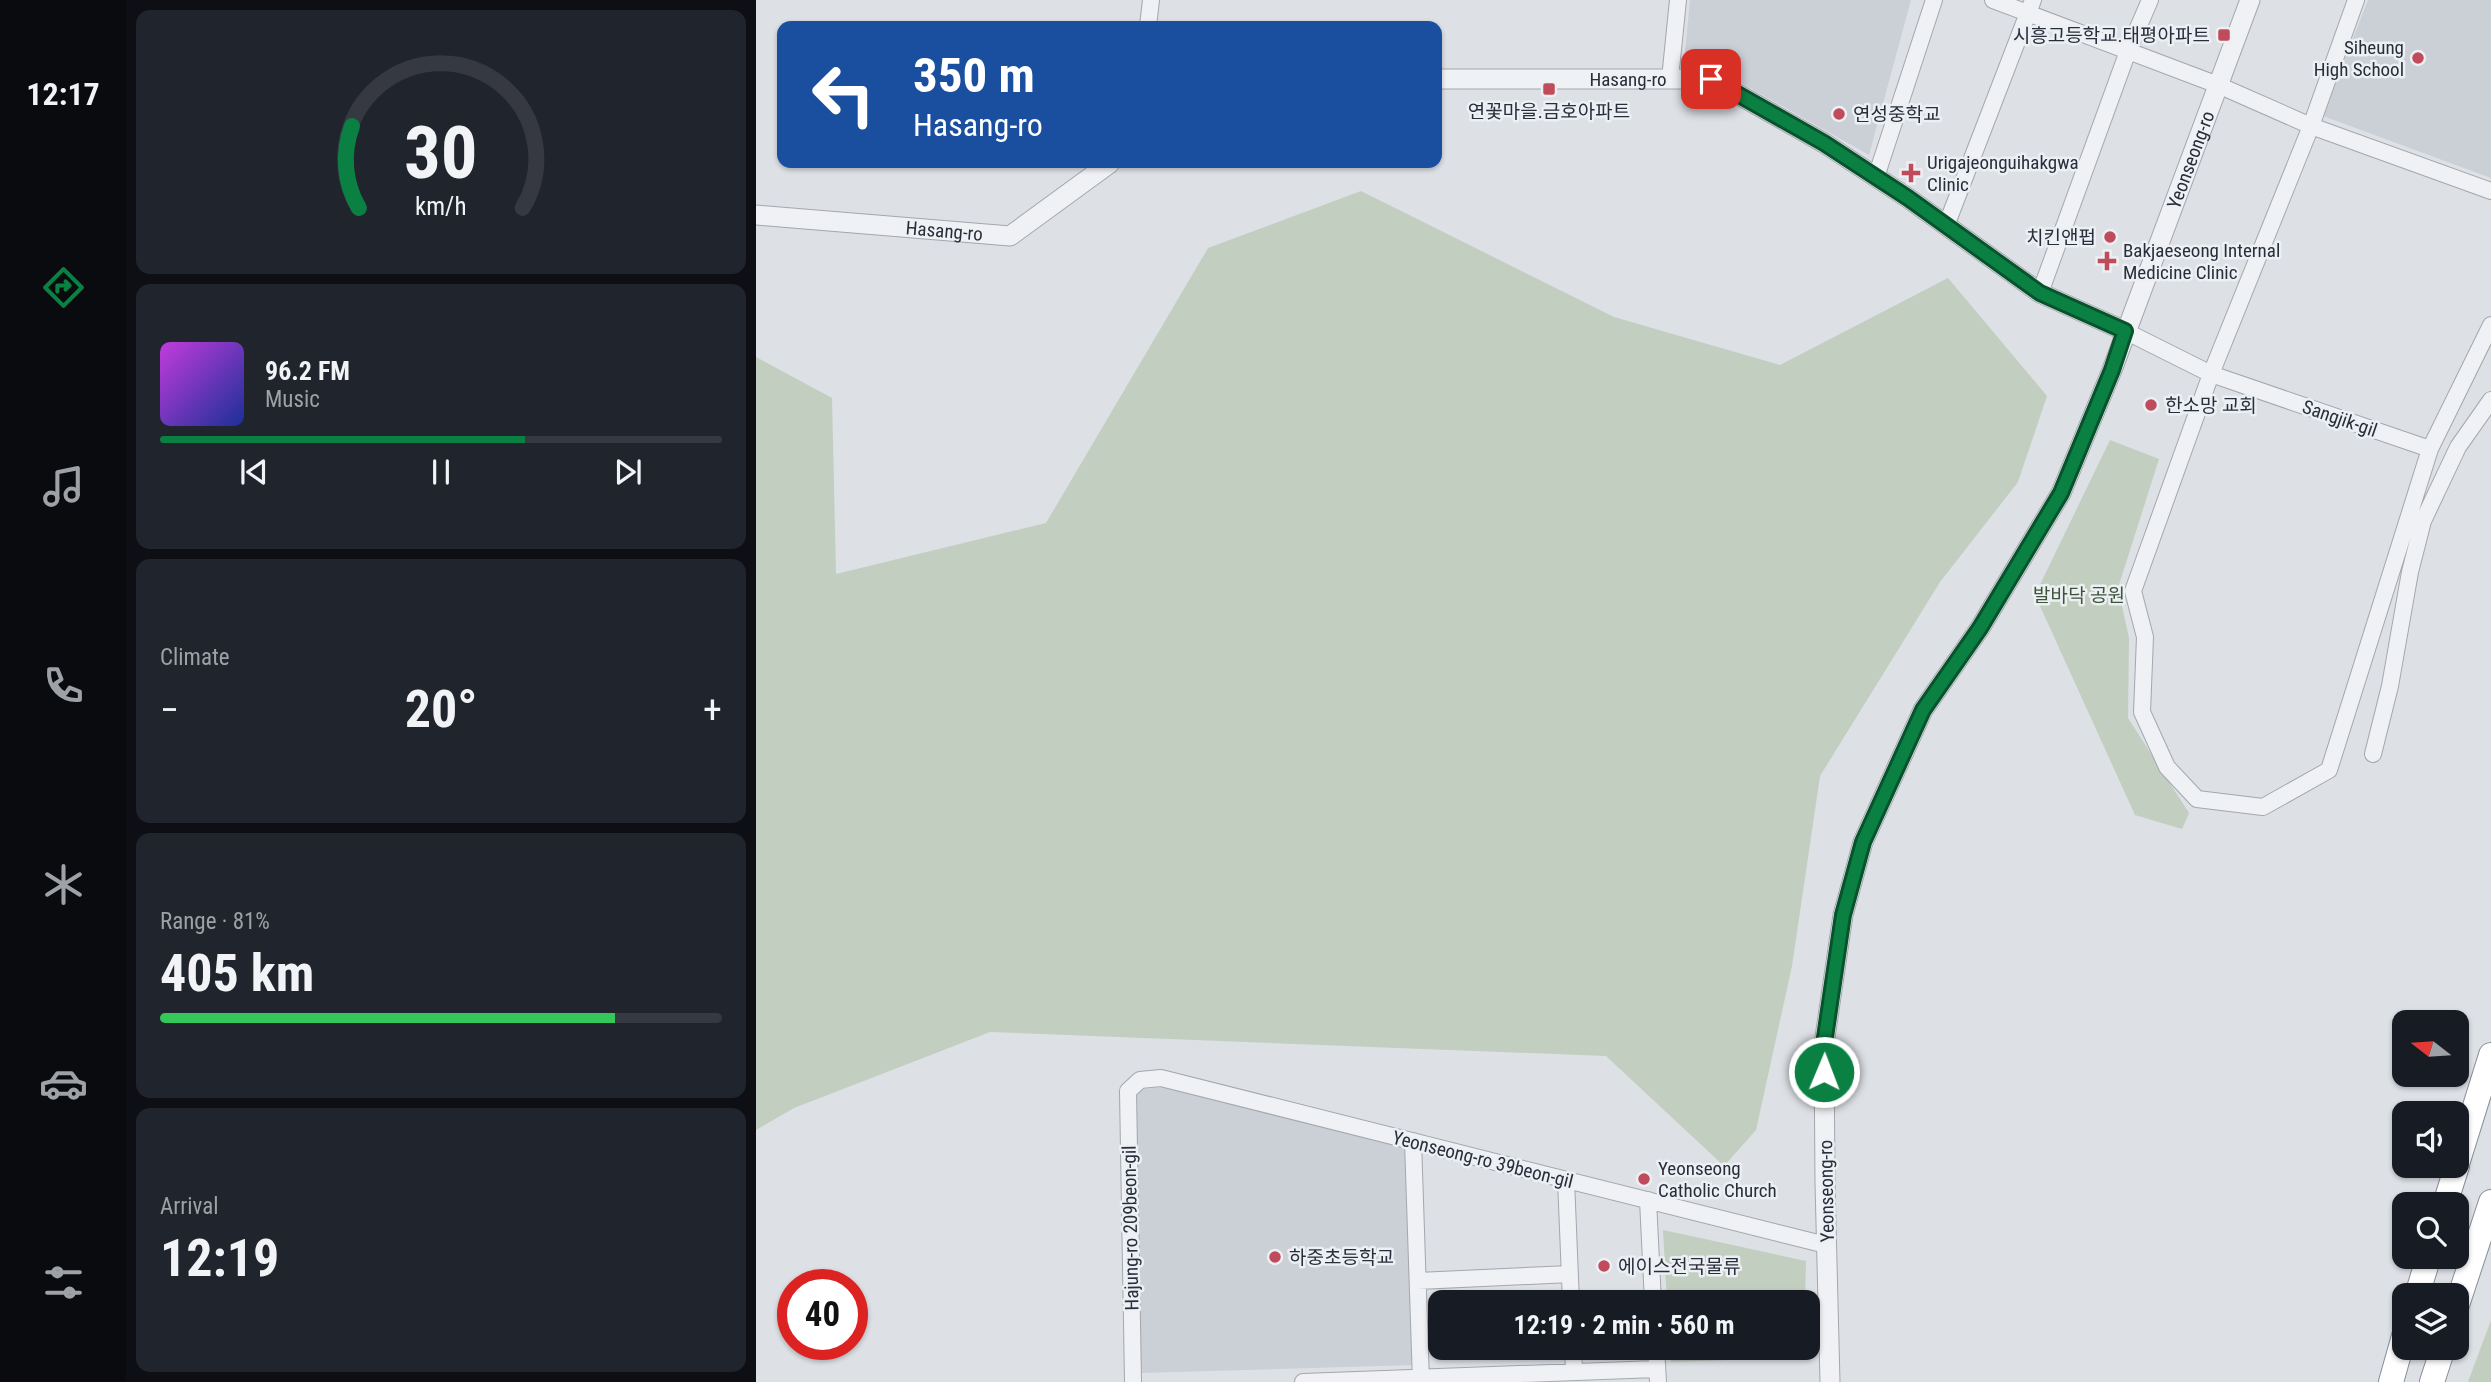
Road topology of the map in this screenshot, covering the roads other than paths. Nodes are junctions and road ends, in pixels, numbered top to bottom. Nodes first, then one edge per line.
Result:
1 (1151, 0) edge
2 (1678, 0) edge
3 (1934, 0) edge
4 (1993, 0) edge
5 (2150, 0) edge
6 (2250, 0) edge
7 (2356, 0) edge
8 (2030, 7) edge
9 (1148, 21) edge
10 (2128, 51) junction
11 (1442, 79) edge
12 (1670, 79) junction
13 (2218, 85) junction
14 (2311, 126) junction
15 (1103, 168) edge
16 (1876, 177) junction
17 (2491, 191) edge
18 (756, 215) edge
19 (1946, 226) junction
20 (2040, 293) junction
21 (2491, 325) edge
22 (2125, 331) junction
23 (2211, 374) junction
24 (2491, 400) edge
25 (2430, 449) junction
26 (2373, 754) dead end
27 (2491, 1055) edge
28 (1140, 1080) joint
29 (2469, 1126) edge
30 (1413, 1142) junction
31 (1566, 1180) junction
32 (1648, 1200) junction
33 (2491, 1202) edge
34 (1826, 1245) junction
35 (1570, 1274) junction
36 (1418, 1281) junction
37 (2464, 1283) edge
38 (1571, 1290) edge
39 (1652, 1290) edge
40 (1573, 1360) edge
41 (2397, 1360) edge
42 (2439, 1360) edge
43 (1574, 1373) junction
44 (1657, 1376) edge
45 (1421, 1380) edge
46 (1133, 1382) edge
47 (1303, 1382) edge
48 (1830, 1382) edge
49 (2390, 1382) edge
50 (2432, 1382) edge

1 - 9 street
2 - 12 street
3 - 16 street
4 - 8 street
5 - 10 street
6 - 13 street, Yeonseong-ro
7 - 14 street
8 - 10 street
8 - 19 street
10 - 13 street
10 - 20 street
11 - 12 street, Hasang-ro
12 - 16 street, Hasang-ro
13 - 14 street
13 - 22 street, Yeonseong-ro
14 - 17 street
14 - 23 street
15 - 18 street, Hasang-ro
16 - 19 street, Hasang-ro
19 - 20 street, Hasang-ro
20 - 22 street, Hasang-ro
21 - 25 street
22 - 23 street, Sangjik-gil
22 - 34 street, Yeonseong-ro
23 - 25 street, Sangjik-gil
23 - 25 street
24 - 26 street
27 - 29 highway
28 - 30 street, Yeonseong-ro 39beon-gil
28 - 46 street, Hajung-ro 209beon-gil
30 - 31 street, Yeonseong-ro 39beon-gil
30 - 36 street
31 - 32 street, Yeonseong-ro 39beon-gil
31 - 35 street
32 - 34 street, Yeonseong-ro 39beon-gil
32 - 39 street
33 - 37 highway
34 - 48 street, Yeonseong-ro
35 - 36 street
35 - 38 street
36 - 45 street
40 - 43 street
41 - 49 highway
42 - 50 highway
43 - 44 street
43 - 45 street
45 - 47 street

